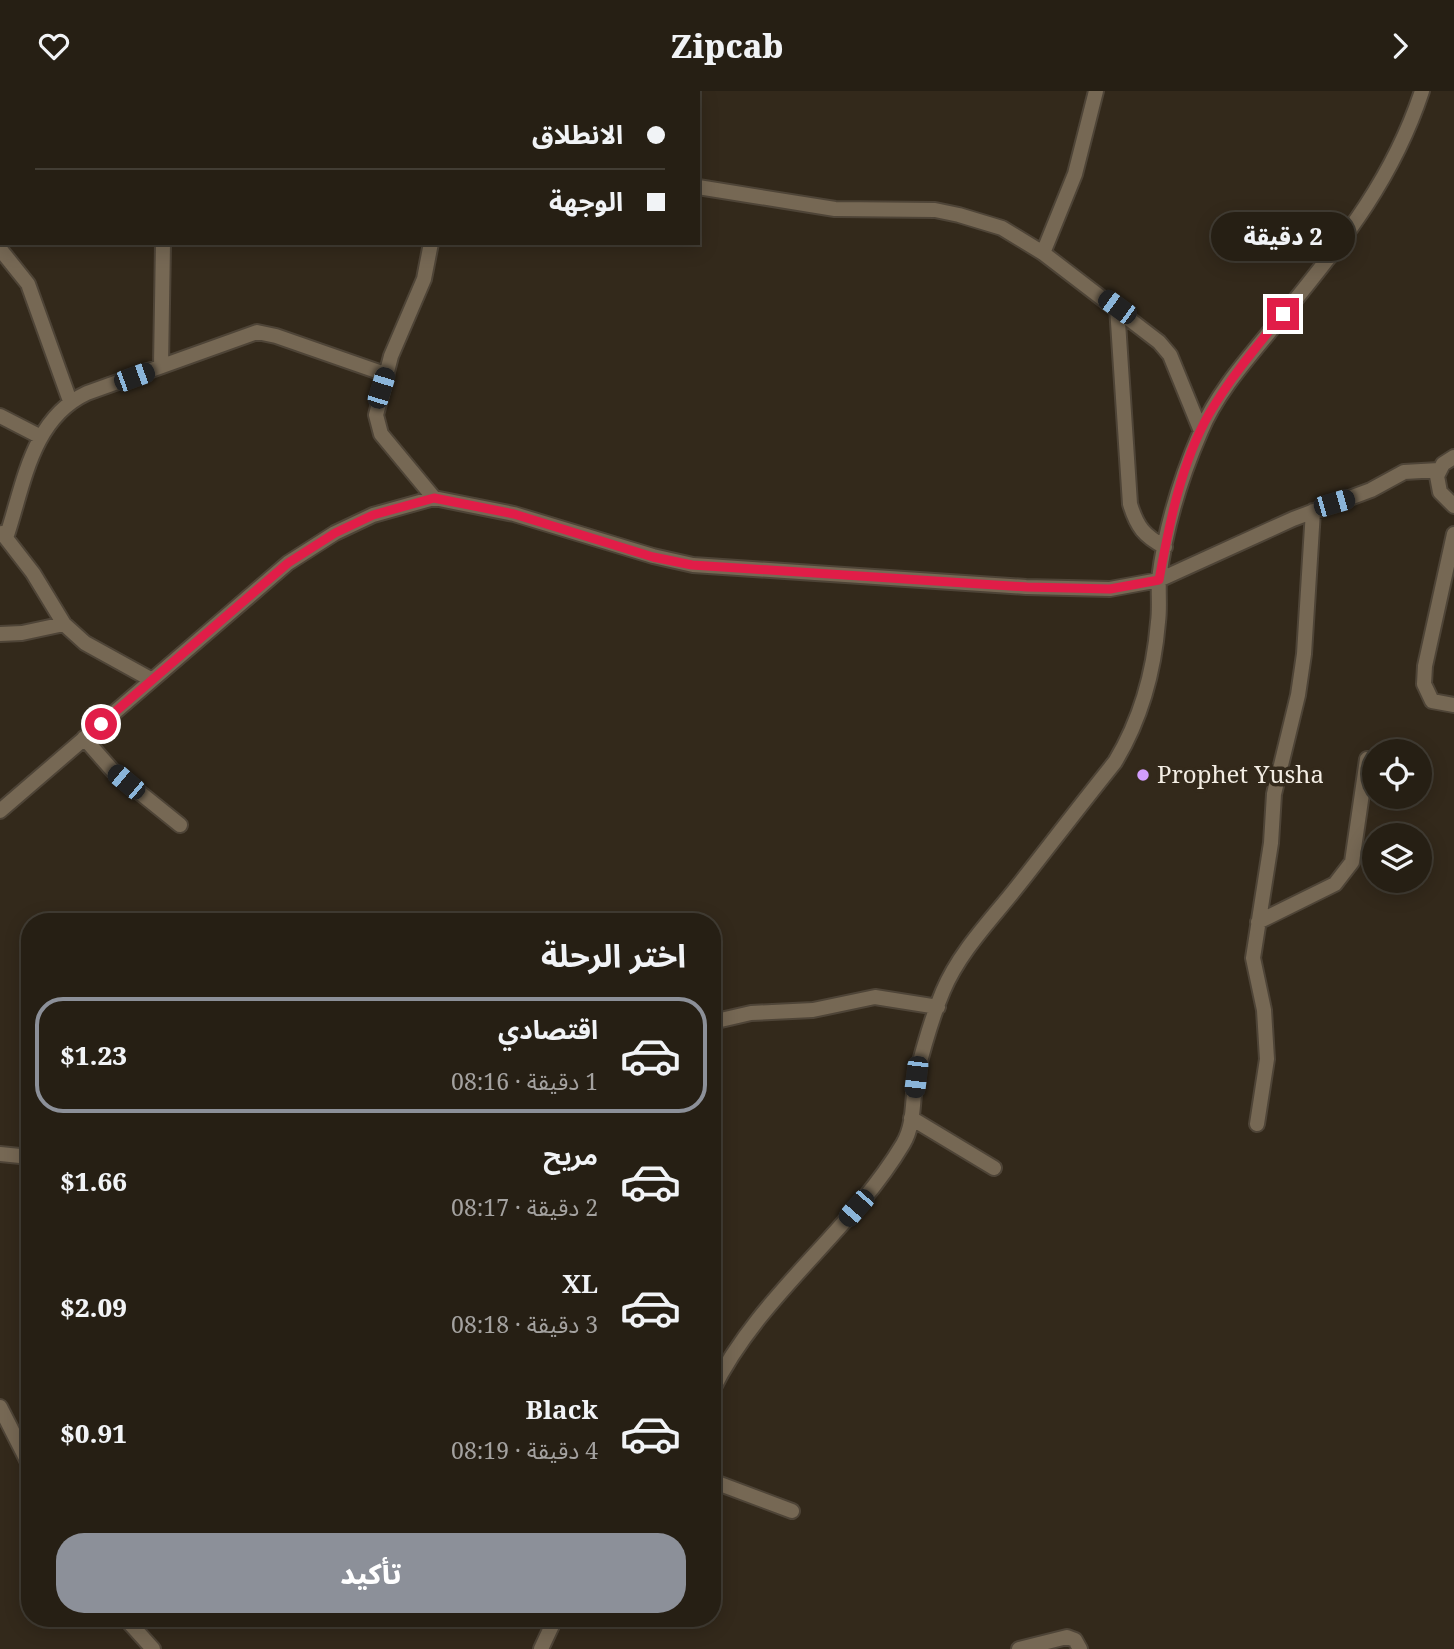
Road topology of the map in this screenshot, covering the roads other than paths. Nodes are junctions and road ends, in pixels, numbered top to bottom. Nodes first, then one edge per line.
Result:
1 (1096, 91) edge
2 (1422, 91) edge
3 (700, 187) edge
4 (163, 245) edge
5 (431, 245) edge
6 (0, 249) edge
7 (1043, 253) junction
8 (1117, 307) junction
9 (161, 366) junction
10 (385, 374) junction
11 (70, 401) junction
12 (0, 416) edge
13 (1201, 431) junction
14 (39, 436) junction
15 (1454, 457) edge
16 (1439, 470) junction
17 (434, 498) junction
18 (1454, 506) edge
19 (1314, 511) junction
20 (3, 534) edge
21 (1454, 534) edge
22 (1165, 547) junction
23 (1159, 580) junction
24 (64, 624) junction
25 (0, 634) edge
26 (152, 680) junction
27 (1454, 705) edge
28 (84, 738) junction
29 (1362, 793) edge
30 (0, 811) edge
31 (180, 825) dead end
32 (1258, 922) junction
33 (938, 1007) junction
34 (721, 1020) edge
35 (911, 1118) junction
36 (1257, 1124) dead end
37 (0, 1154) edge
38 (21, 1156) edge
39 (994, 1168) dead end
40 (721, 1375) edge
41 (0, 1407) edge
42 (21, 1448) edge
43 (721, 1484) edge
44 (792, 1511) dead end
45 (133, 1627) edge
46 (551, 1627) edge
47 (153, 1649) edge
48 (541, 1649) edge
49 (1019, 1649) edge
50 (1080, 1649) edge

1 - 7 street
2 - 13 street
3 - 7 street
4 - 9 street
5 - 10 street
6 - 11 street
7 - 8 street
8 - 13 street
8 - 22 street
9 - 10 street
9 - 11 street
10 - 17 street
11 - 14 street
12 - 14 street
13 - 22 street
14 - 20 street
15 - 16 street
16 - 18 street
16 - 19 street
17 - 23 street
17 - 26 street
19 - 23 street
19 - 32 street
20 - 24 street
21 - 27 street
22 - 23 street
23 - 33 street
24 - 25 street
24 - 26 street
26 - 28 street
28 - 30 street
28 - 31 street
29 - 32 street
32 - 36 street
33 - 34 street
33 - 35 street
35 - 39 street
35 - 40 street
37 - 38 street
41 - 42 street
43 - 44 street
45 - 47 street
46 - 48 street
49 - 50 street

